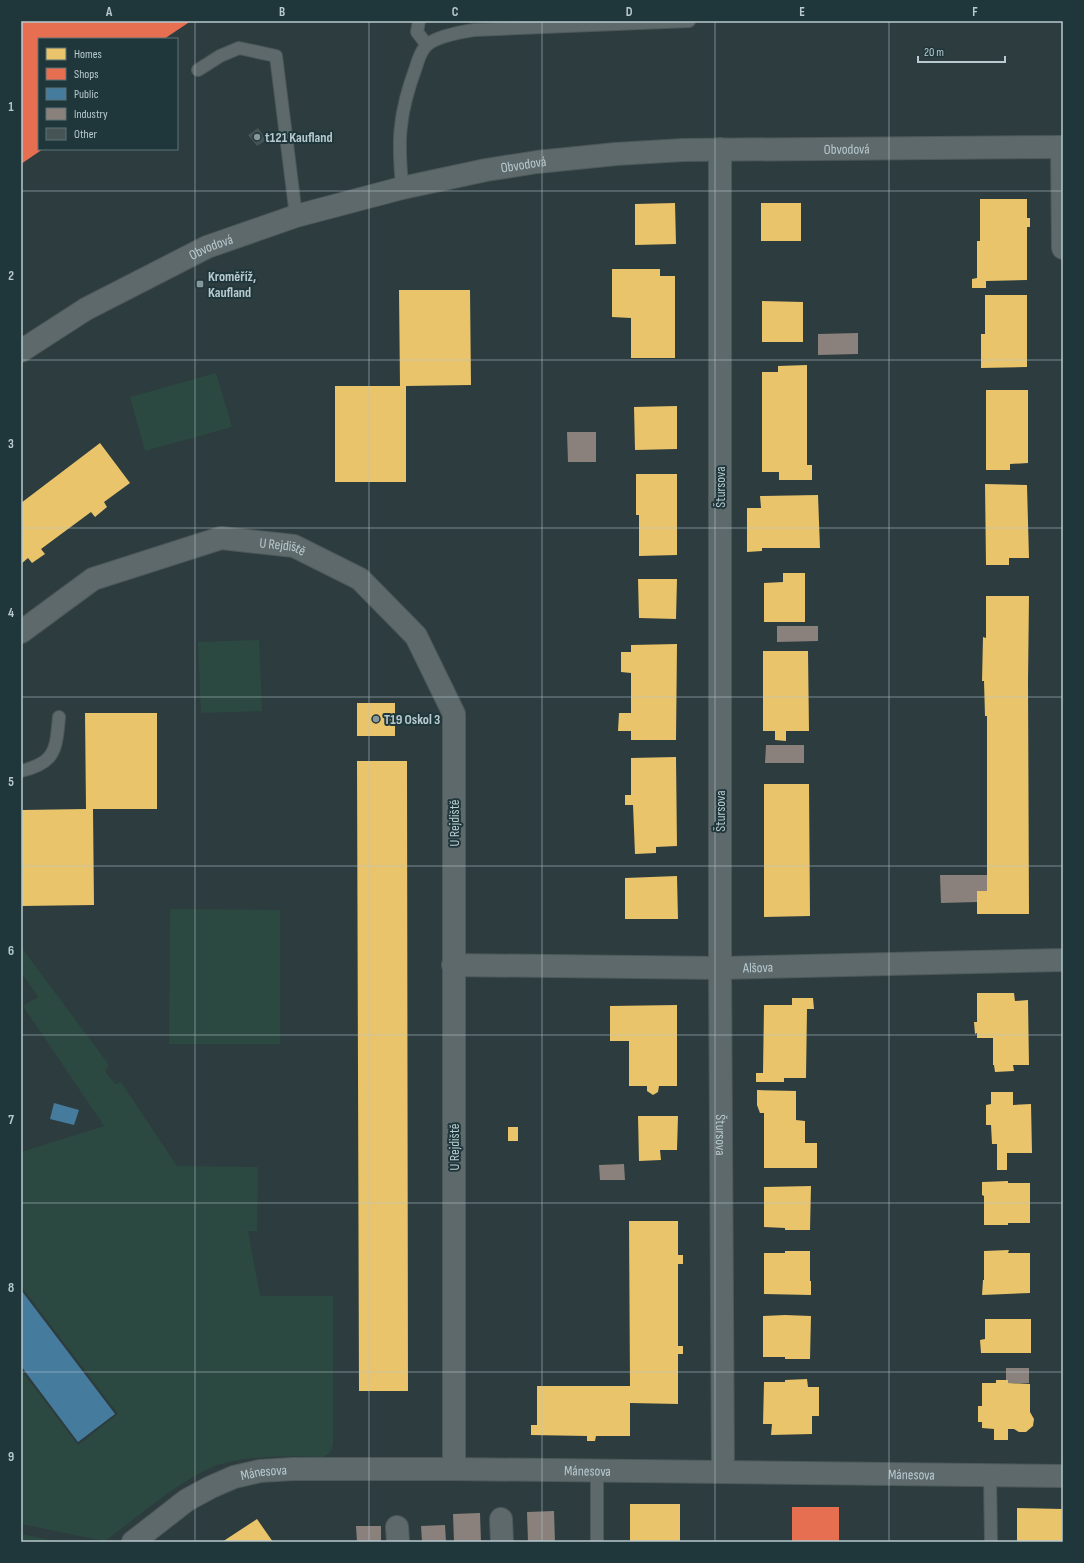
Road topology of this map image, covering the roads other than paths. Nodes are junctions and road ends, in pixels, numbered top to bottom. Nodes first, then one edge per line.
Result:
1 (419, 21) edge
2 (689, 21) edge
3 (426, 45) junction
4 (198, 70) dead end
5 (1062, 147) edge
6 (720, 149) junction
7 (402, 188) junction
8 (296, 216) junction
9 (1063, 248) edge
10 (21, 351) edge
11 (21, 632) edge
12 (58, 717) dead end
13 (21, 771) edge
14 (1063, 960) edge
15 (454, 965) junction
16 (720, 968) junction
17 (454, 1469) junction
18 (597, 1471) junction
19 (723, 1472) junction
20 (990, 1474) junction
21 (1063, 1476) edge
22 (501, 1520) dead end
23 (133, 1542) edge
24 (502, 1542) edge
25 (597, 1542) edge
26 (991, 1542) edge

1 - 3 lane
2 - 3 lane
3 - 7 lane
4 - 8 lane
5 - 6 street, Obvodová
5 - 9 street
6 - 7 street, Obvodová
6 - 16 street, Štursova
7 - 8 street, Obvodová
8 - 10 street, Obvodová
11 - 15 street, U Rejdiště
12 - 13 lane
14 - 16 street, Alšova
15 - 16 street, Alšova
15 - 17 street, U Rejdiště
16 - 19 street, Štursova
17 - 18 street, Mánesova
17 - 23 street, Mánesova
18 - 19 street, Mánesova
18 - 25 lane
19 - 20 street, Mánesova
20 - 21 street, Mánesova
20 - 26 lane
22 - 24 street

